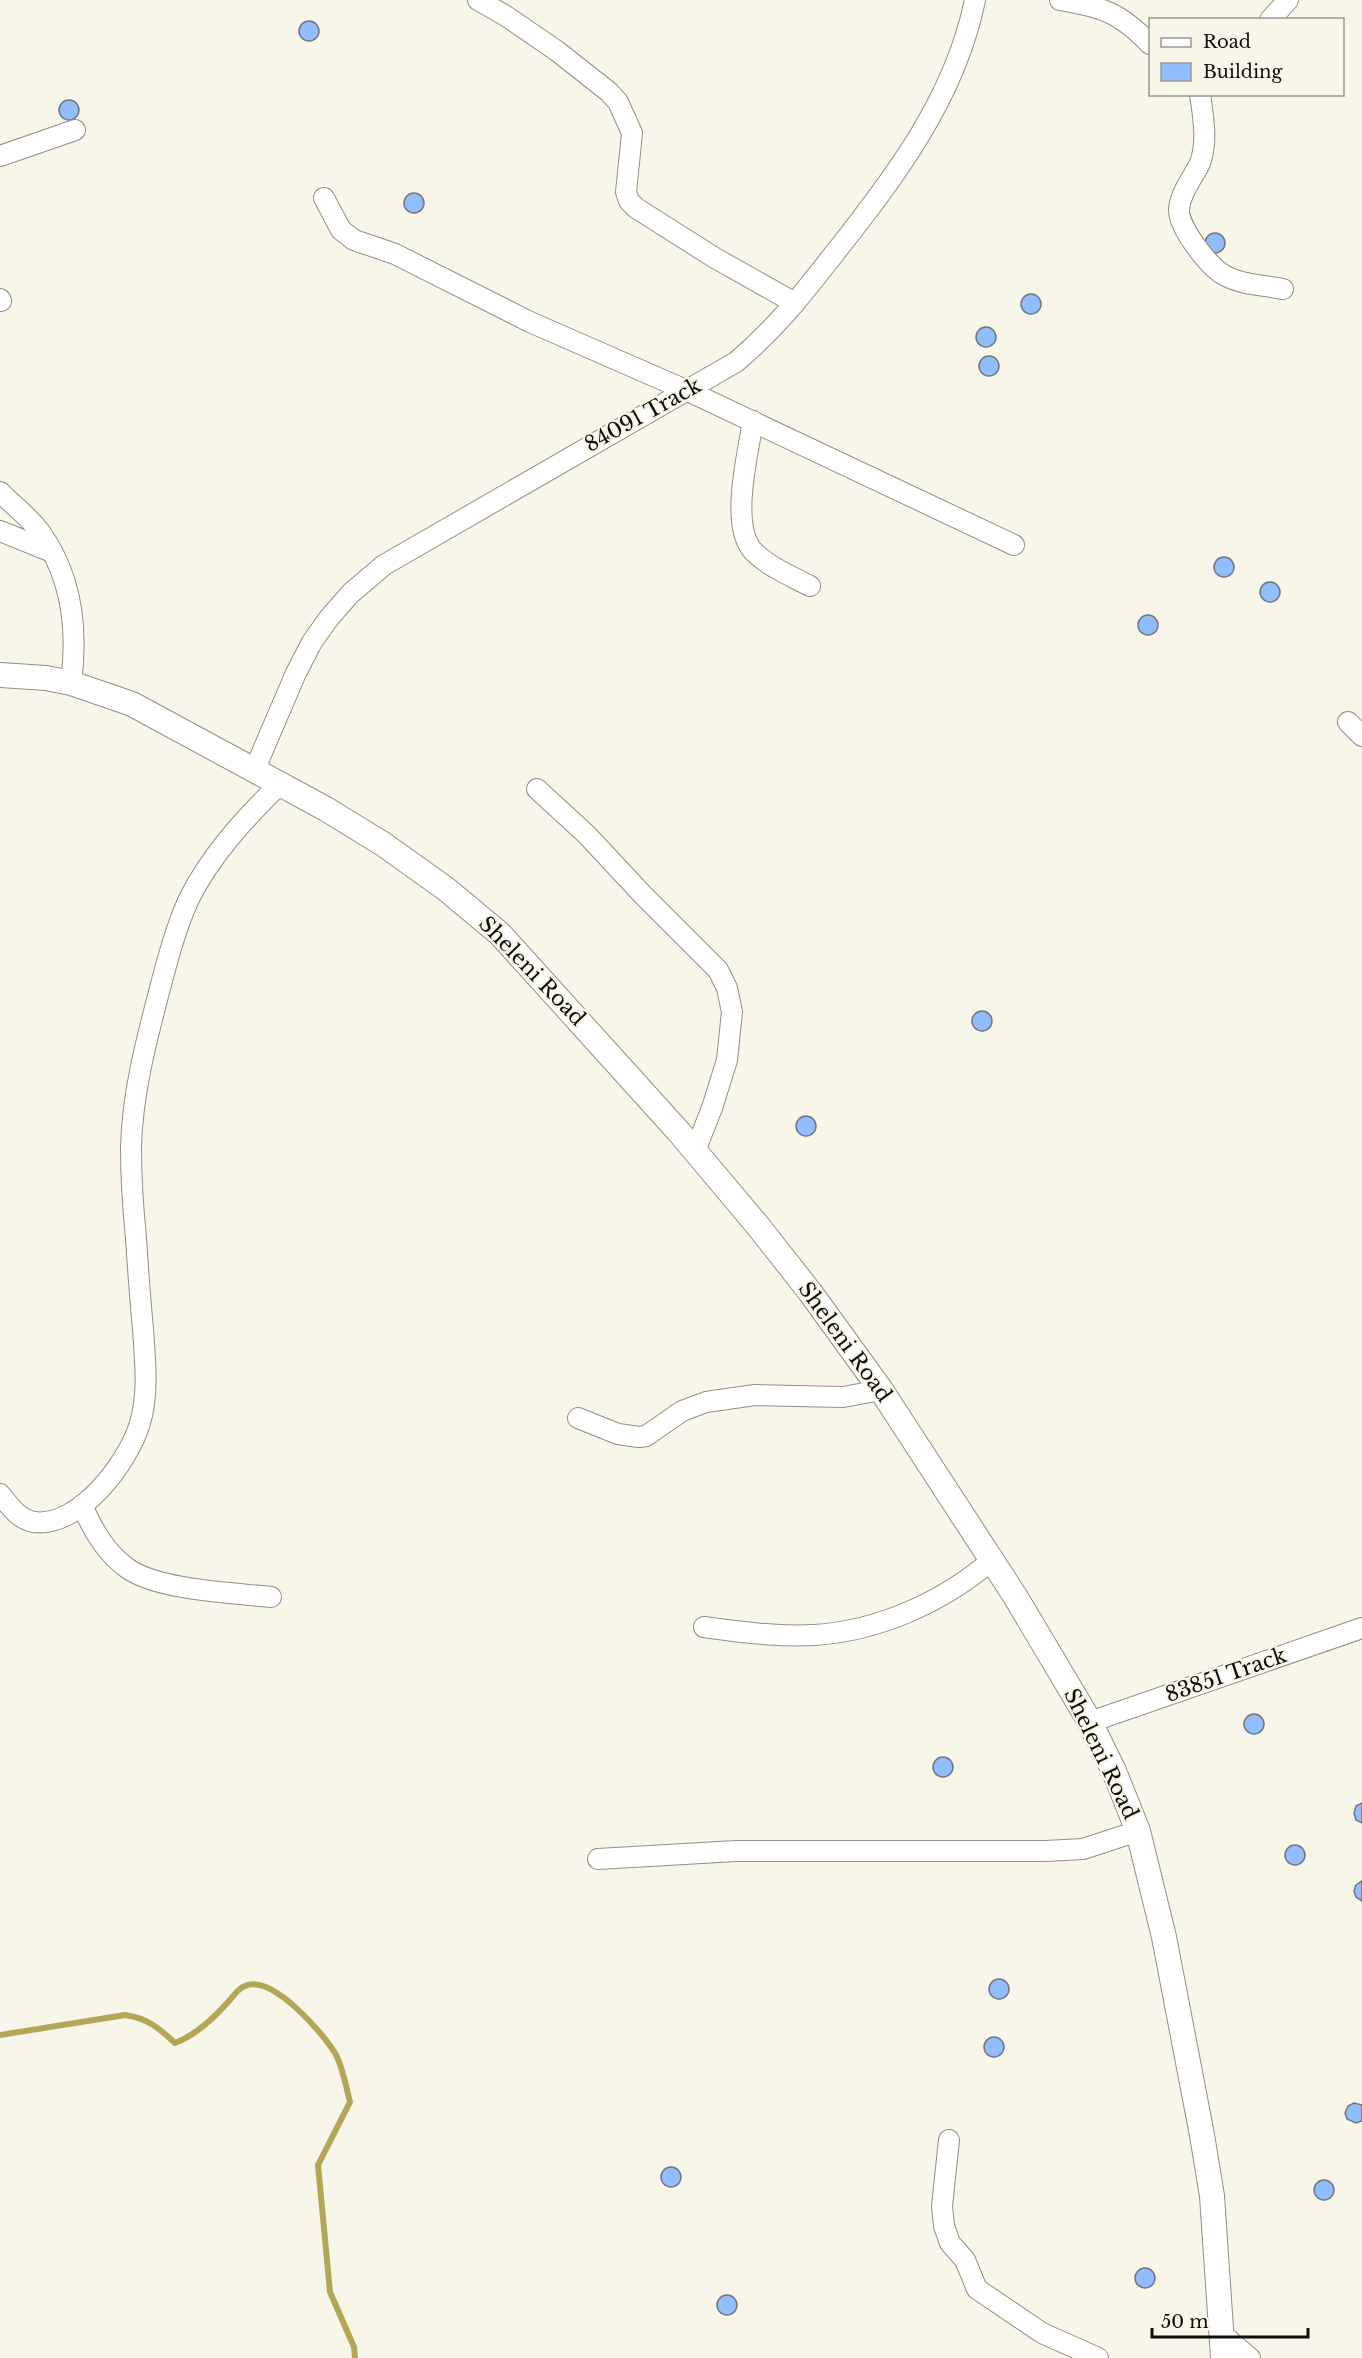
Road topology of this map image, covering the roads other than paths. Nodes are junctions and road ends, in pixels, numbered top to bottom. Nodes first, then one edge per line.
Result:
1 (478, 0) edge
2 (975, 0) edge
3 (1059, 0) edge
4 (1288, 0) edge
5 (1272, 18) edge
6 (1149, 43) edge
7 (1200, 96) edge
8 (75, 130) dead end
9 (0, 156) edge
10 (324, 198) dead end
11 (1282, 289) dead end
12 (795, 303) junction
13 (688, 391) junction
14 (753, 421) junction
15 (0, 492) edge
16 (0, 531) edge
17 (1014, 545) dead end
18 (52, 552) junction
19 (810, 586) dead end
20 (0, 675) edge
21 (71, 683) junction
22 (1348, 722) dead end
23 (1362, 736) edge
24 (254, 771) junction
25 (280, 784) junction
26 (537, 789) dead end
27 (695, 1151) junction
28 (881, 1390) junction
29 (578, 1418) dead end
30 (0, 1494) edge
31 (81, 1505) junction
32 (992, 1560) junction
33 (271, 1598) dead end
34 (704, 1627) dead end
35 (1362, 1628) edge
36 (1090, 1722) junction
37 (1138, 1831) junction
38 (598, 1859) dead end
39 (949, 2140) dead end
40 (1223, 2347) edge
41 (1098, 2358) edge
42 (1250, 2358) edge

1 - 12 street
2 - 12 street, 84091 Track
3 - 6 street
4 - 5 street
7 - 11 street
8 - 9 street
10 - 13 street
12 - 13 street, 84091 Track
13 - 14 street
13 - 24 street, 84091 Track
14 - 17 street
14 - 19 street
15 - 18 street
16 - 18 street
18 - 21 street
20 - 21 street, Sheleni Road
21 - 24 street, Sheleni Road
22 - 23 street
24 - 25 street, Sheleni Road
25 - 27 street, Sheleni Road
25 - 31 street
26 - 27 street
27 - 28 street, Sheleni Road
28 - 29 street
28 - 32 street, Sheleni Road
30 - 31 street
31 - 33 street
32 - 34 street
32 - 36 street, Sheleni Road
35 - 36 street, 83851 Track
36 - 37 street, Sheleni Road
37 - 38 street
37 - 40 street, Sheleni Road
39 - 41 street
40 - 42 street

